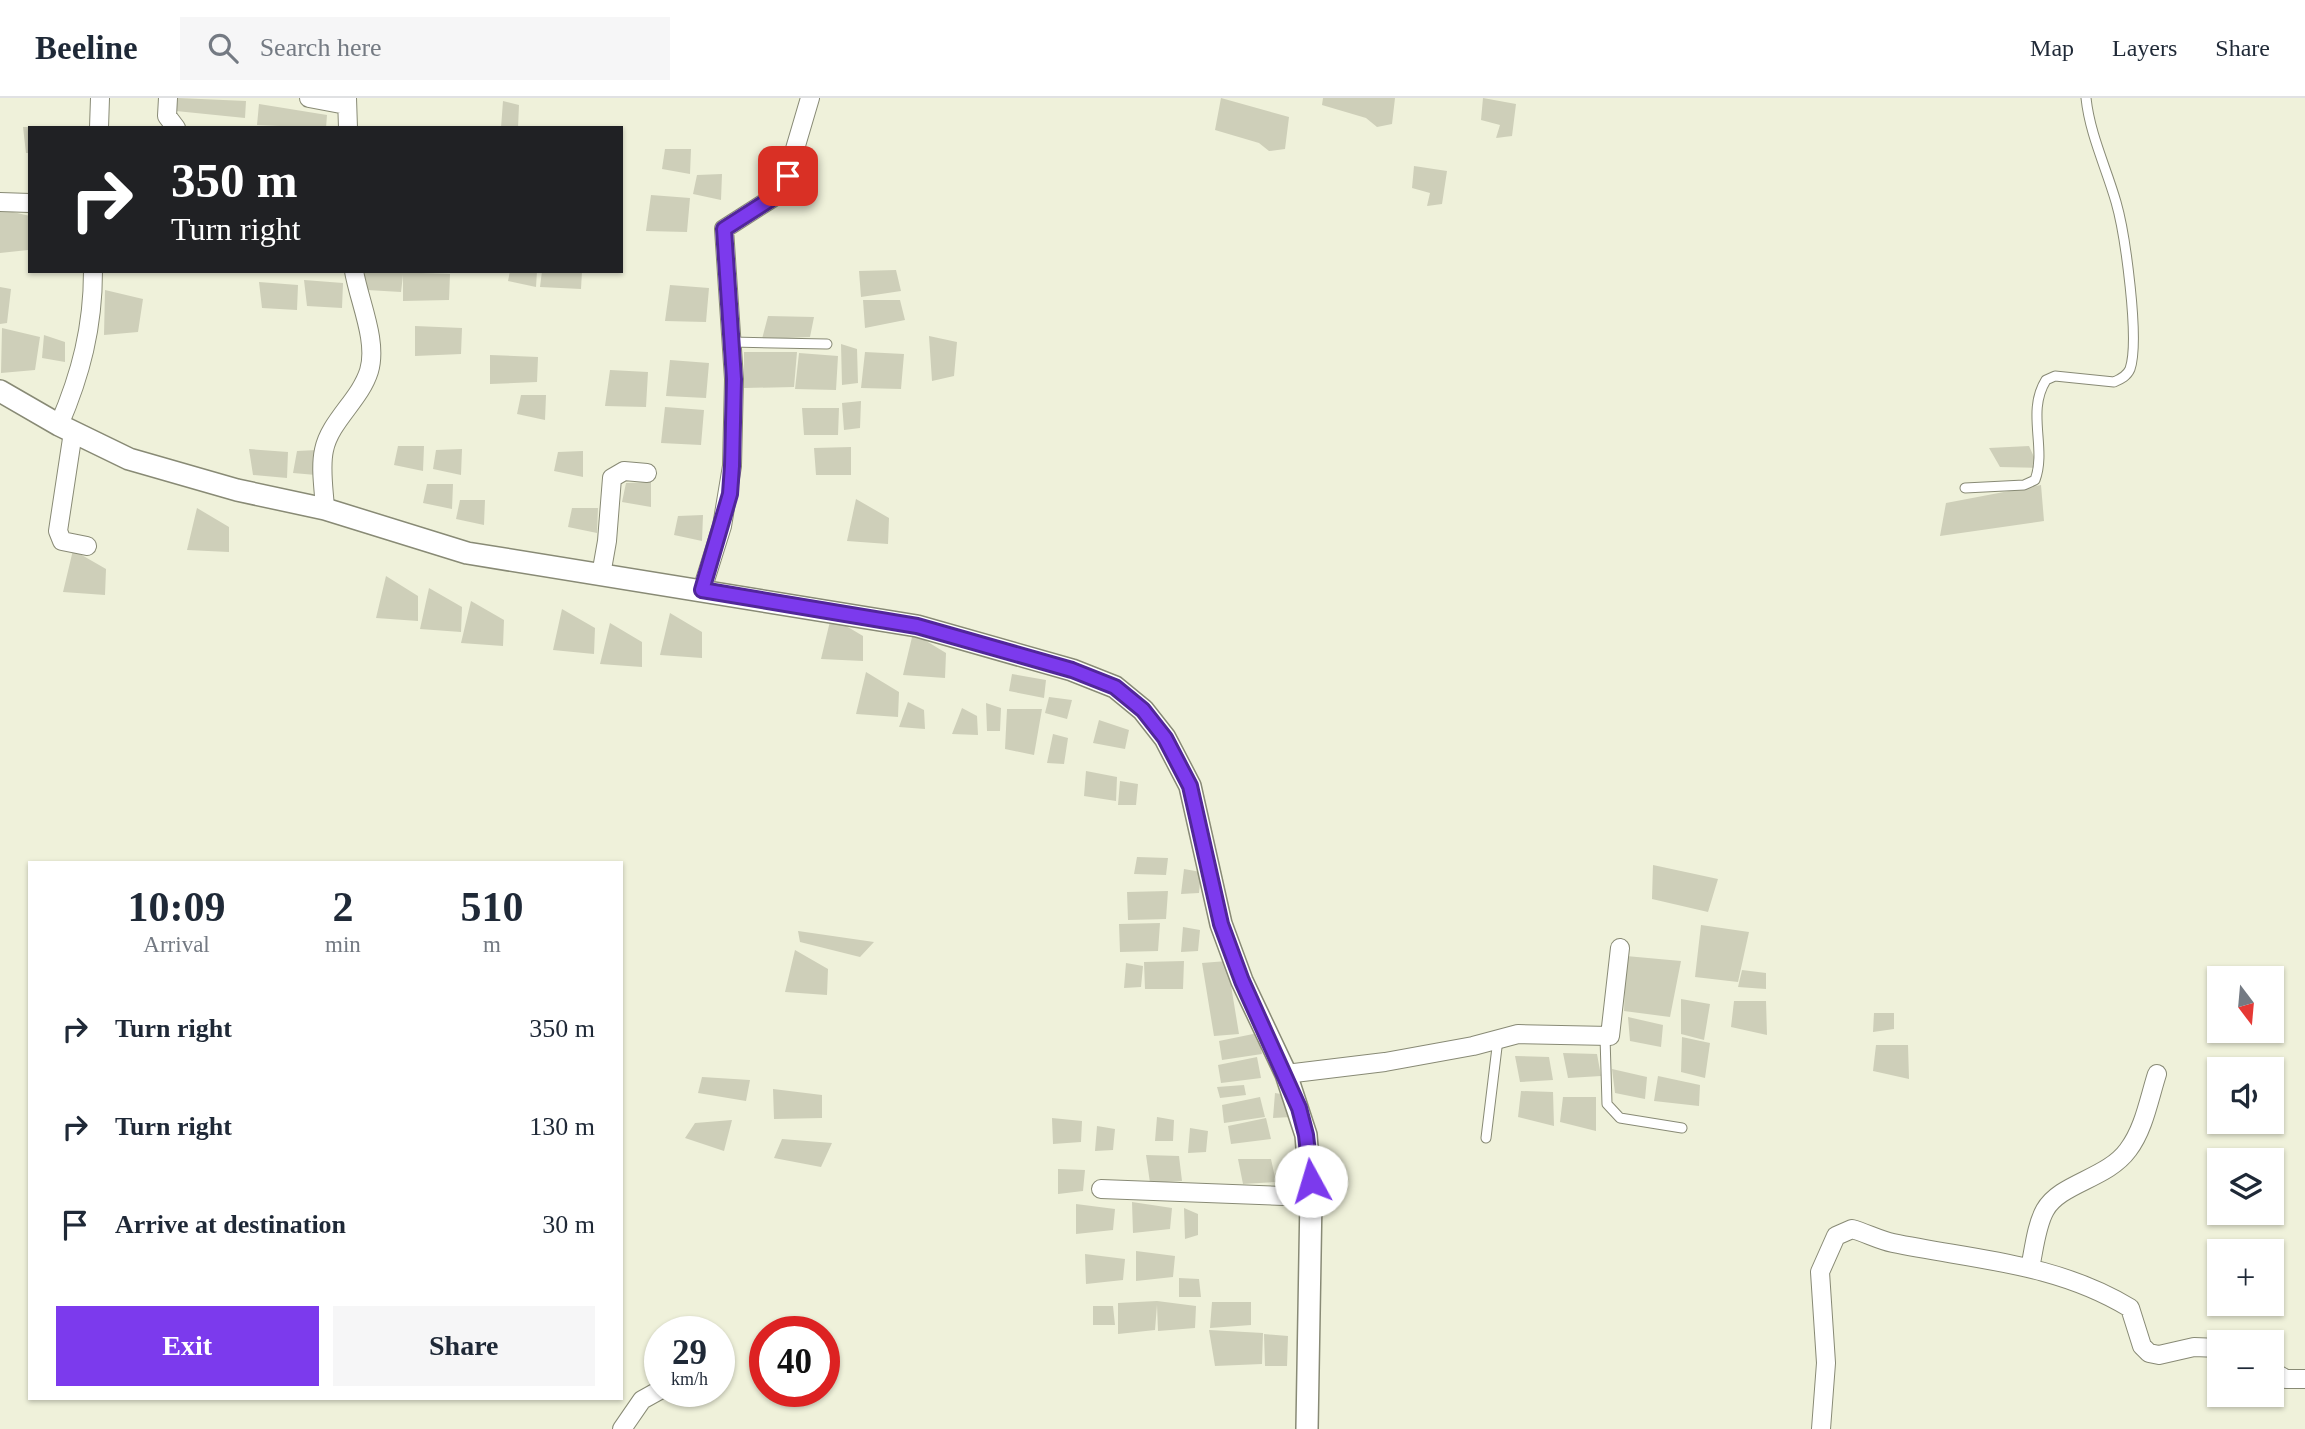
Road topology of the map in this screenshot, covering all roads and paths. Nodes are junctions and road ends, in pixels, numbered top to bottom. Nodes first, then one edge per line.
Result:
1 (100, 98) edge
2 (168, 98) edge
3 (309, 98) edge
4 (810, 98) edge
5 (2086, 98) edge
6 (346, 102) edge
7 (99, 126) edge
8 (174, 126) edge
9 (348, 126) edge
10 (0, 202) edge
11 (28, 204) edge
12 (93, 273) edge
13 (354, 273) edge
14 (732, 342) junction
15 (827, 344) dead end
16 (0, 391) edge
17 (66, 429) junction
18 (647, 473) dead end
19 (1965, 488) dead end
20 (325, 509) junction
21 (87, 546) dead end
22 (601, 575) junction
23 (702, 590) junction
24 (1620, 948) dead end
25 (1605, 1037) junction
26 (1498, 1039) junction
27 (1286, 1074) junction
28 (2157, 1074) dead end
29 (1682, 1128) dead end
30 (1486, 1138) dead end
31 (1101, 1189) dead end
32 (1311, 1197) junction
33 (2030, 1268) junction
34 (2207, 1348) edge
35 (2284, 1378) edge
36 (2305, 1379) edge
37 (644, 1399) edge
38 (622, 1429) edge
39 (1307, 1429) edge
40 (1821, 1429) edge

1 - 7 street
2 - 8 street
3 - 6 street
4 - 14 street
5 - 19 lane
6 - 9 street
10 - 11 street
12 - 17 street
13 - 20 street
14 - 15 lane
14 - 23 street
16 - 17 street
17 - 20 street
17 - 21 street
18 - 22 street
20 - 22 street
22 - 23 street
23 - 27 street
24 - 25 street
25 - 26 street
25 - 29 lane
26 - 27 street
26 - 30 lane
27 - 32 street
28 - 33 street
31 - 32 street
32 - 39 street
33 - 34 street
33 - 40 street
35 - 36 street
37 - 38 street

